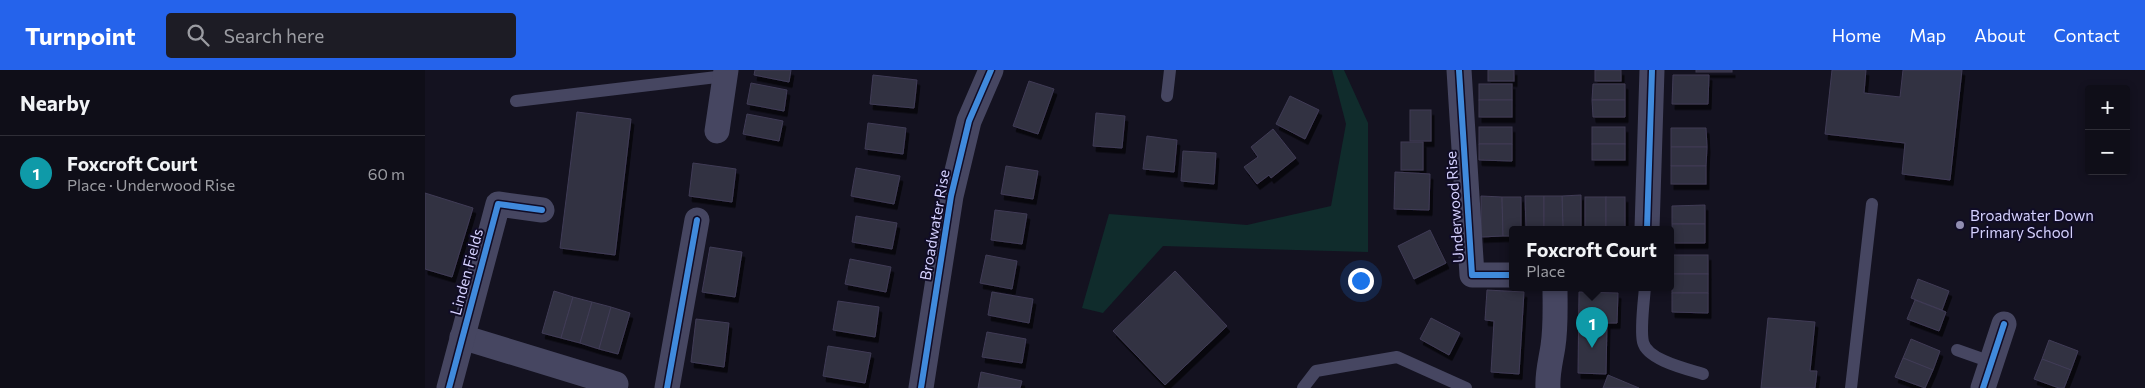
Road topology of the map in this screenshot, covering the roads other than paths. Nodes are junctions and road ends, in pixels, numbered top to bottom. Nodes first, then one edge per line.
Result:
1 (991, 70) edge
2 (1170, 70) edge
3 (1459, 70) edge
4 (1652, 72) edge
5 (725, 73) edge
6 (1167, 96) dead end
7 (516, 101) dead end
8 (717, 131) dead end
9 (1872, 204) dead end
10 (542, 210) dead end
11 (697, 220) dead end
12 (1647, 226) edge
13 (1509, 275) edge
14 (1555, 291) edge
15 (1645, 291) edge
16 (2004, 324) dead end
17 (463, 337) junction
18 (1957, 350) dead end
19 (1991, 362) junction
20 (1703, 374) dead end
21 (616, 384) dead end
22 (449, 388) edge
23 (667, 388) edge
24 (921, 388) edge
25 (1303, 388) edge
26 (1466, 388) edge
27 (1548, 388) edge
28 (1851, 388) edge
29 (1983, 388) edge

1 - 24 street, Broadwater Rise
2 - 6 lane
3 - 13 street, Underwood Rise
4 - 12 street
5 - 7 lane
5 - 8 street
9 - 28 lane
10 - 17 street, Linden Fields
11 - 23 street
14 - 27 street
15 - 20 lane
16 - 19 street
17 - 21 street, Linden Fields
17 - 22 street, Linden Fields
18 - 19 lane
19 - 29 street
25 - 26 lane

